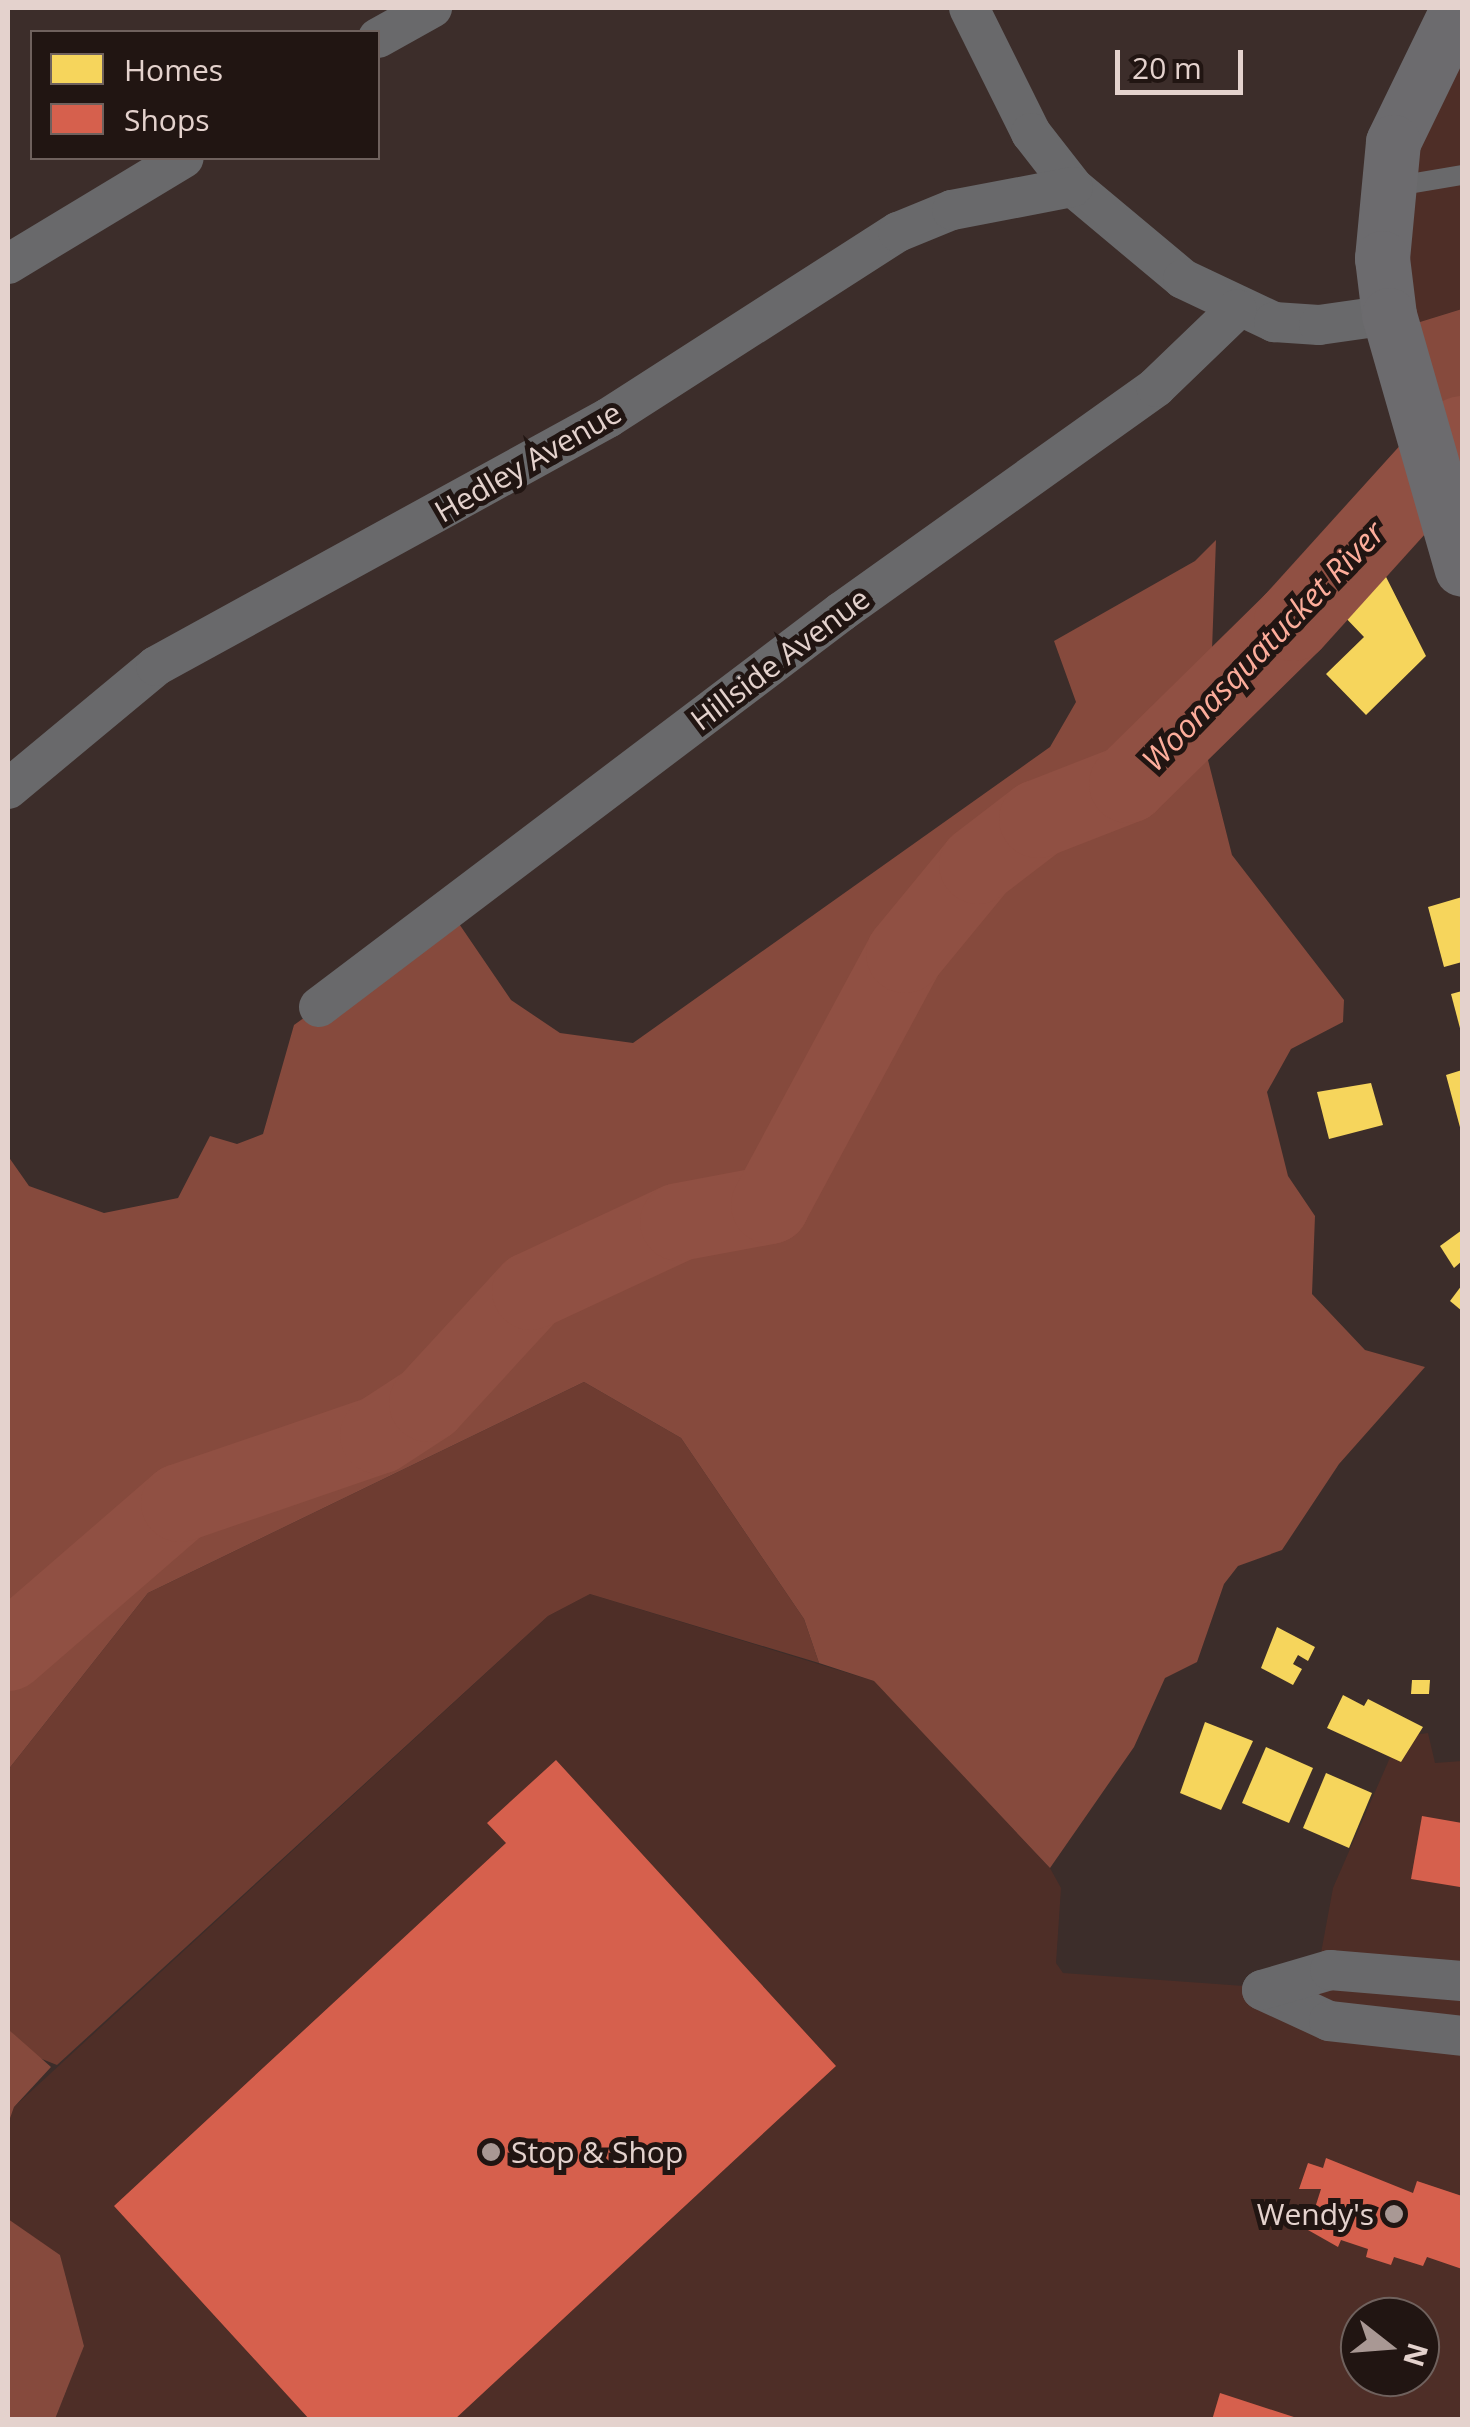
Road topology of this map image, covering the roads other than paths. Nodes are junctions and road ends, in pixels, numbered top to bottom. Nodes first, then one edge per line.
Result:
1 (432, 8) edge
2 (969, 8) edge
3 (1454, 35) edge
4 (380, 37) edge
5 (181, 160) edge
6 (1462, 175) edge
7 (1074, 188) junction
8 (1384, 188) junction
9 (8, 264) edge
10 (1238, 309) junction
11 (1396, 338) junction
12 (1457, 552) edge
13 (8, 789) edge
14 (318, 1007) dead end
15 (1462, 1981) edge
16 (1462, 2036) edge

1 - 4 street
2 - 7 street
3 - 8 main road
5 - 9 street
6 - 8 lane
7 - 10 street
7 - 13 street, Hedley Avenue
8 - 11 main road
10 - 11 street
10 - 14 street, Hillside Avenue
11 - 12 main road
15 - 16 street

